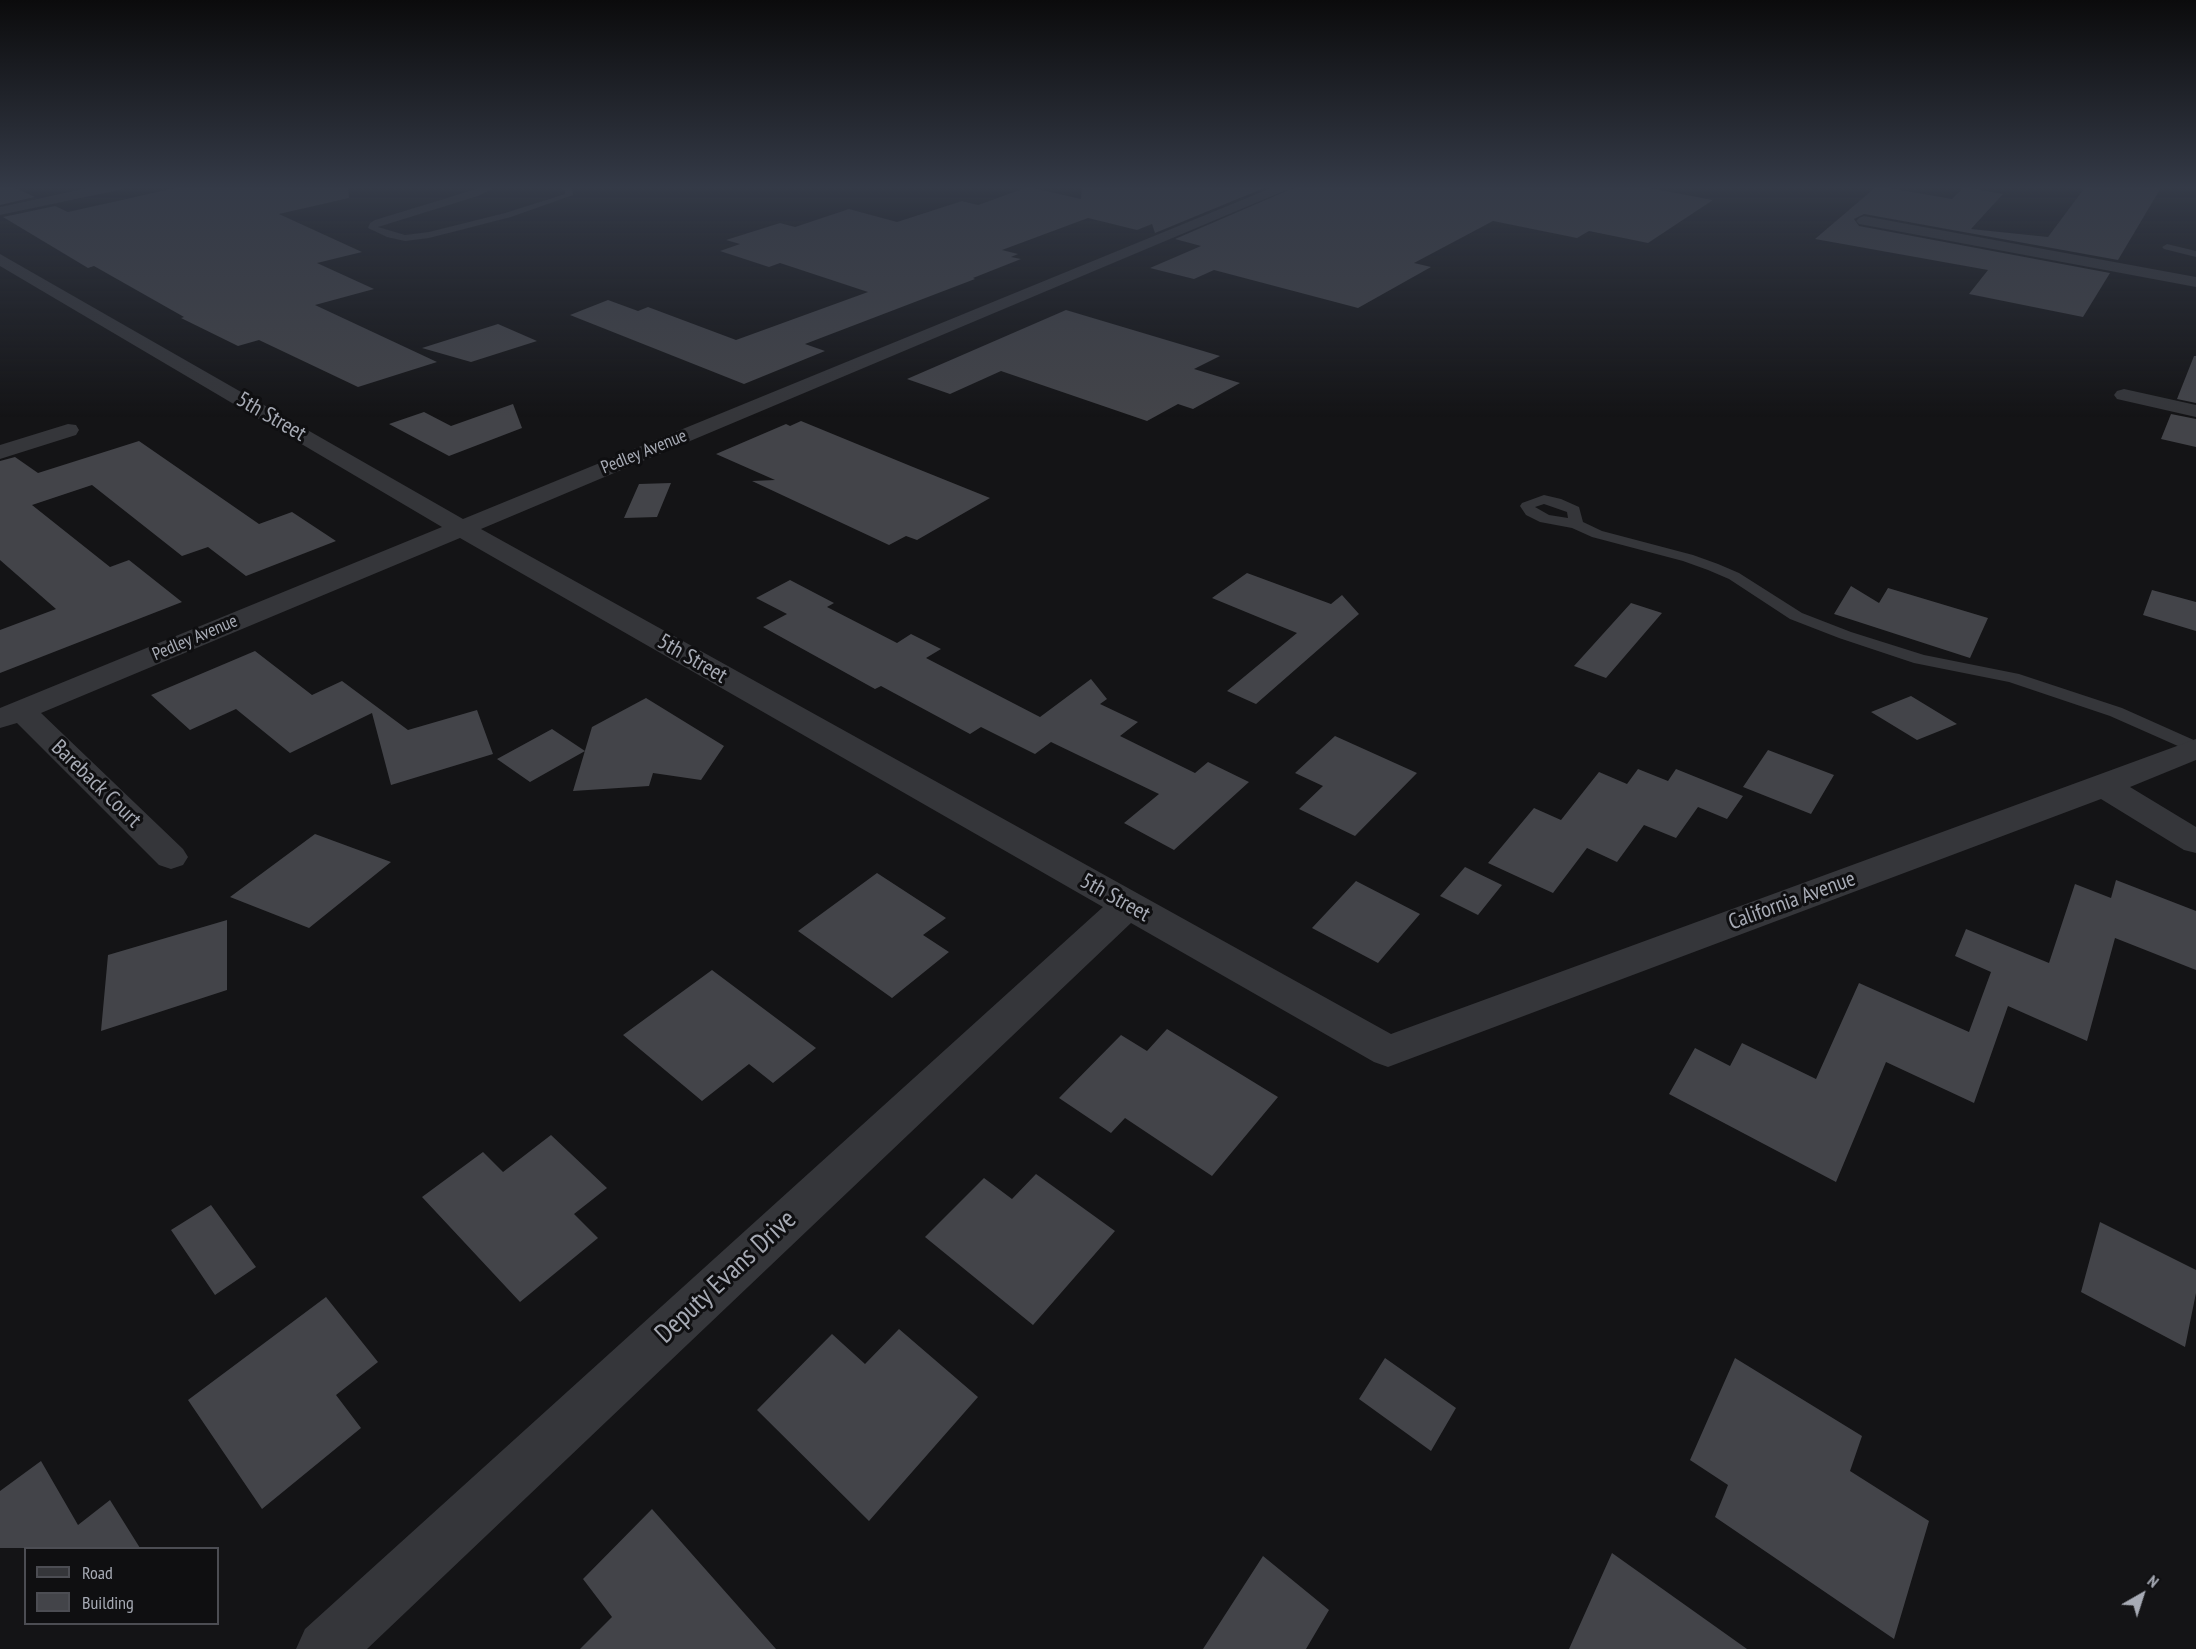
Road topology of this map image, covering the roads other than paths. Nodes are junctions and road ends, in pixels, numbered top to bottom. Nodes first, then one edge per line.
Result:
1 (7, 263) edge
2 (1103, 263) edge
3 (2092, 263) edge
4 (2196, 282) edge
5 (2124, 395) dead end
6 (2196, 411) edge
7 (68, 430) dead end
8 (0, 452) edge
9 (1576, 524) dead end
10 (461, 528) junction
11 (11, 715) edge
12 (2196, 749) edge
13 (2104, 786) junction
14 (2196, 842) edge
15 (171, 857) dead end
16 (1127, 905) junction
17 (1388, 1051) joint
18 (326, 1649) edge

1 - 10 street, 5th Street
2 - 10 street, Pedley Avenue
3 - 4 street
5 - 6 street
7 - 8 street
9 - 12 lane
10 - 11 street, Pedley Avenue
10 - 16 street, 5th Street
11 - 15 street, Bareback Court
12 - 13 street, California Avenue
13 - 14 street
13 - 17 street, California Avenue
16 - 17 street, 5th Street
16 - 18 street, Deputy Evans Drive

